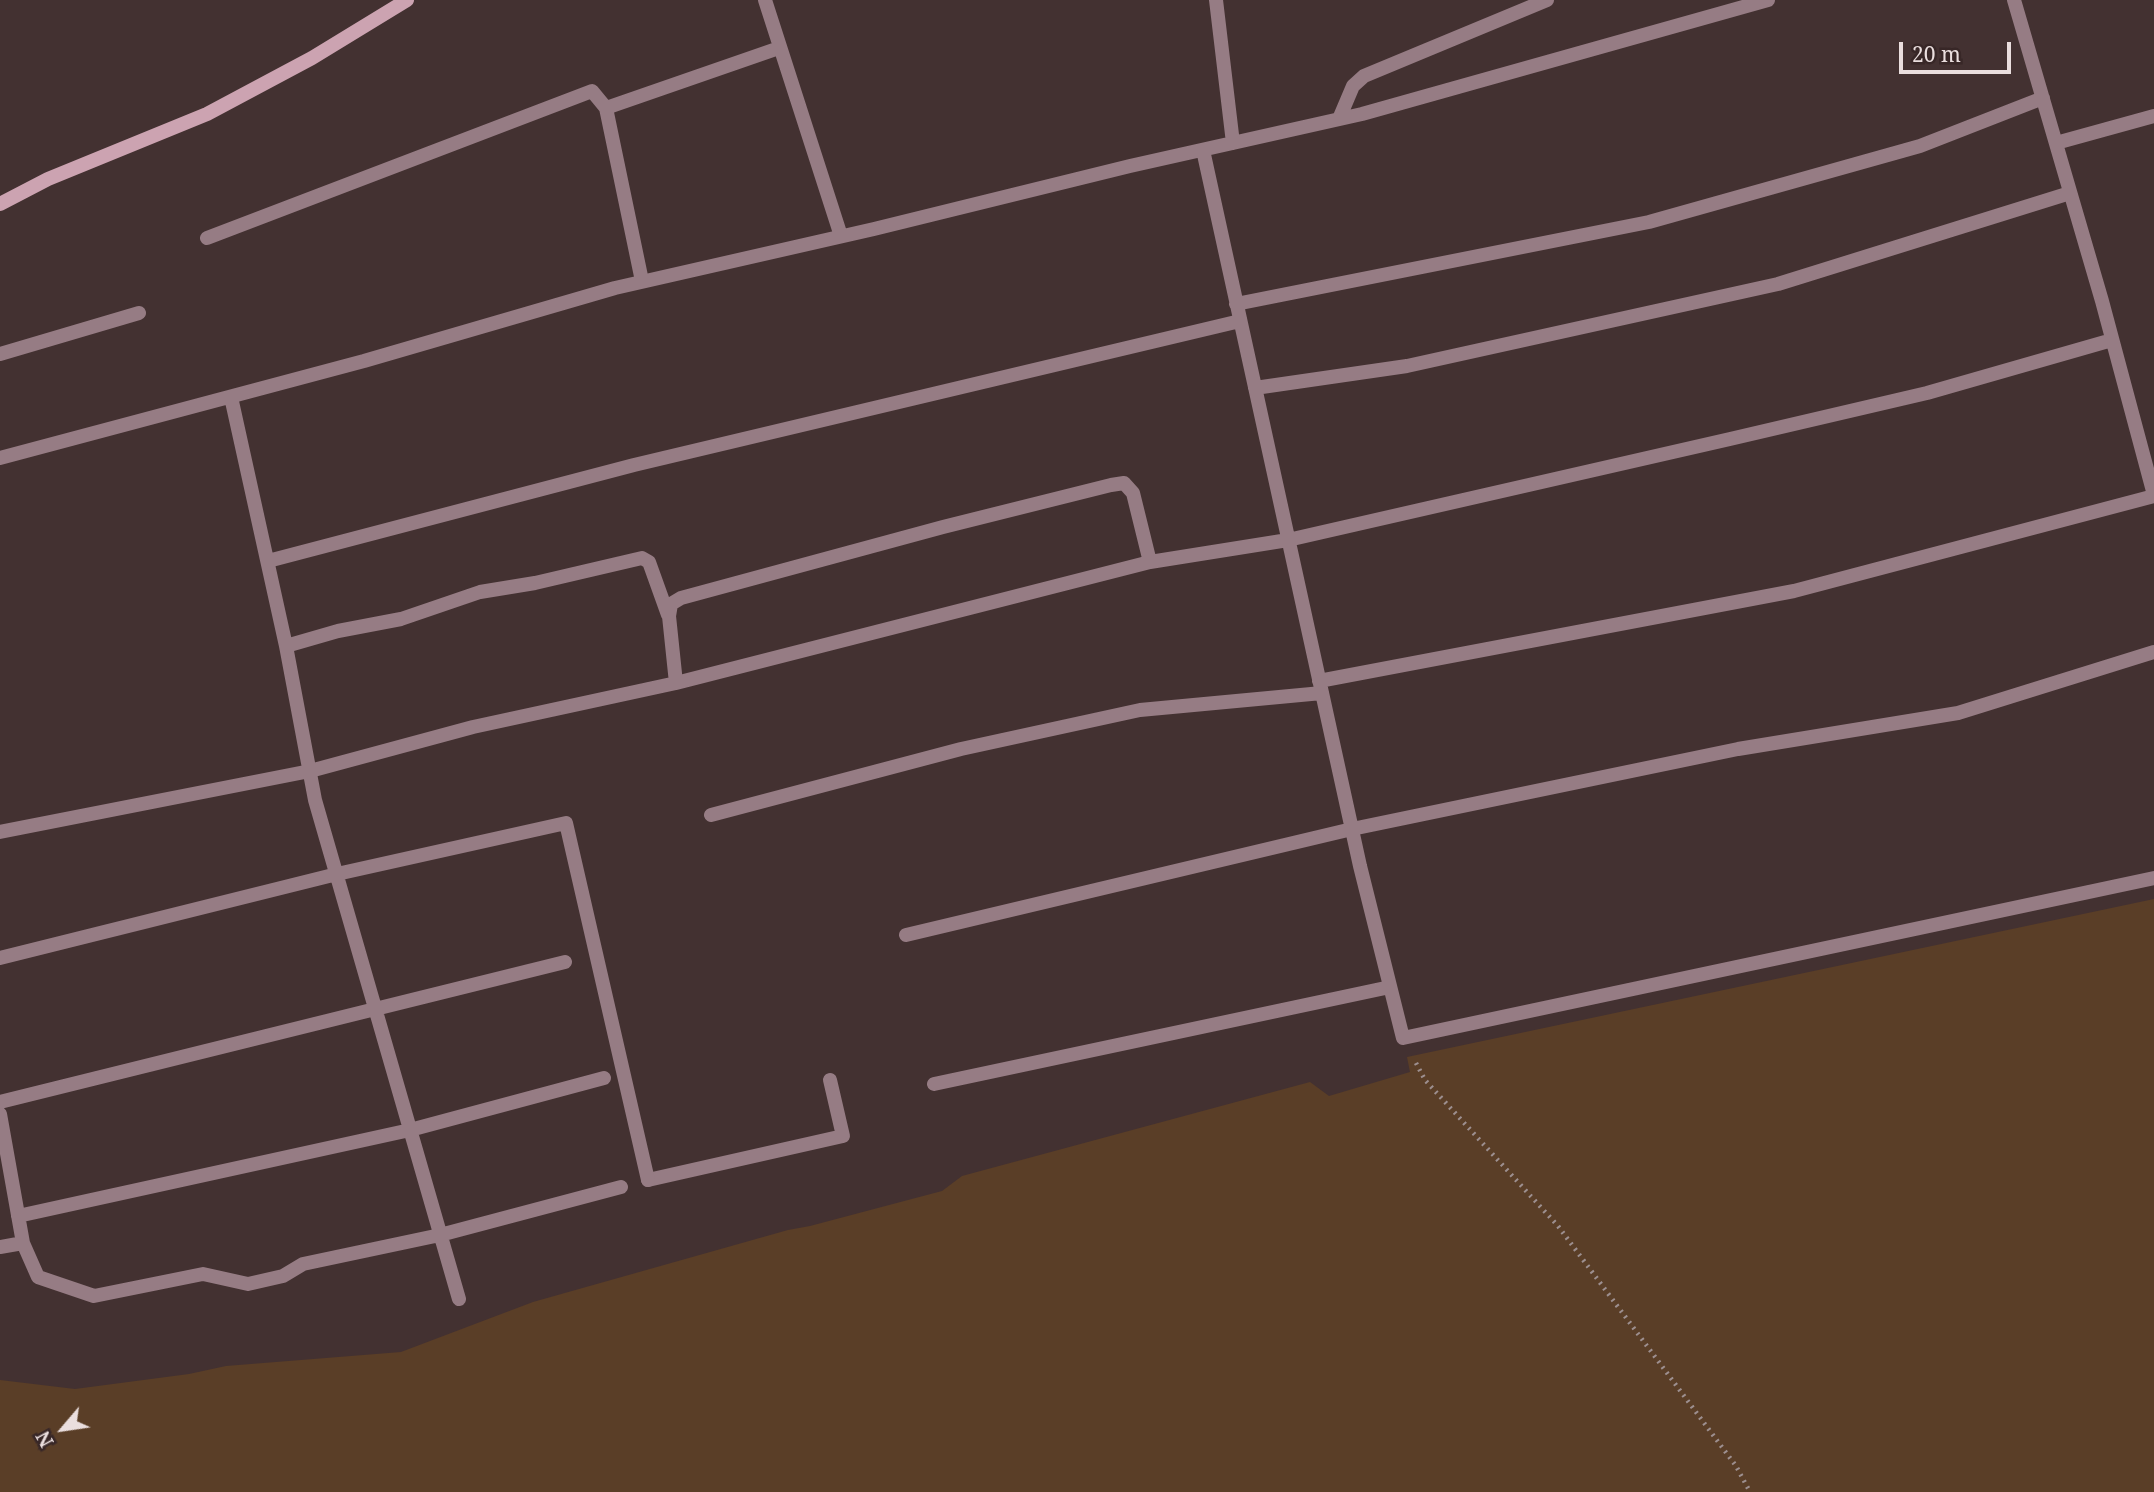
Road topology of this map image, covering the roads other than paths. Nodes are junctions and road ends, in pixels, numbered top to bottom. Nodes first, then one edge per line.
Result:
1 (407, 0) edge
2 (765, 0) edge
3 (1216, 0) edge
4 (1547, 0) edge
5 (1768, 0) edge
6 (2014, 0) edge
7 (1744, 3) edge
8 (779, 48) junction
9 (2043, 98) junction
10 (606, 108) junction
11 (2154, 117) edge
12 (1339, 119) junction
13 (1233, 143) junction
14 (2056, 143) junction
15 (1203, 150) junction
16 (2070, 193) junction
17 (0, 204) edge
18 (841, 236) junction
19 (206, 238) dead end
20 (642, 281) junction
21 (1237, 304) junction
22 (139, 313) dead end
23 (1240, 321) junction
24 (2112, 340) junction
25 (0, 354) edge
26 (1255, 388) junction
27 (231, 397) junction
28 (0, 458) edge
29 (2154, 496) edge
30 (1288, 540) junction
31 (268, 561) junction
32 (1150, 562) junction
33 (668, 616) junction
34 (286, 646) junction
35 (2154, 652) edge
36 (676, 683) junction
37 (1321, 687) junction
38 (310, 771) junction
39 (711, 815) dead end
40 (1352, 829) junction
41 (0, 832) edge
42 (337, 874) junction
43 (2154, 878) edge
44 (906, 935) dead end
45 (0, 958) edge
46 (565, 962) dead end
47 (1390, 987) junction
48 (375, 1007) junction
49 (604, 1078) dead end
50 (830, 1080) dead end
51 (933, 1084) dead end
52 (0, 1102) edge
53 (0, 1114) edge
54 (410, 1130) junction
55 (621, 1187) dead end
56 (18, 1216) junction
57 (440, 1235) junction
58 (23, 1243) junction
59 (0, 1247) edge
60 (458, 1299) dead end

1 - 17 street
2 - 8 street
3 - 13 street
4 - 12 street
5 - 7 street
6 - 9 street
7 - 12 street
8 - 10 street
8 - 18 street
9 - 14 street
9 - 21 street
10 - 19 street
10 - 20 street
11 - 14 street
12 - 13 street
13 - 15 street
14 - 16 street
15 - 18 street
15 - 21 street
16 - 24 street
16 - 26 street
18 - 20 street
20 - 27 street
21 - 23 street
22 - 25 street
23 - 26 street
23 - 31 street
24 - 29 street
24 - 30 street
26 - 30 street
27 - 28 street
27 - 31 street
29 - 37 street
30 - 32 street
30 - 37 street
31 - 34 street
32 - 33 street
32 - 36 street
33 - 34 street
33 - 36 street
34 - 38 street
35 - 40 street
36 - 38 street
37 - 39 street
37 - 40 street
38 - 41 street
38 - 42 street
40 - 44 street
40 - 47 street
42 - 45 street
42 - 48 street
42 - 50 street
43 - 47 street
46 - 48 street
47 - 51 street
48 - 52 street
48 - 54 street
49 - 54 street
53 - 56 street
54 - 56 street
54 - 57 street
55 - 57 street
56 - 58 street
57 - 58 street
57 - 60 street
58 - 59 street

